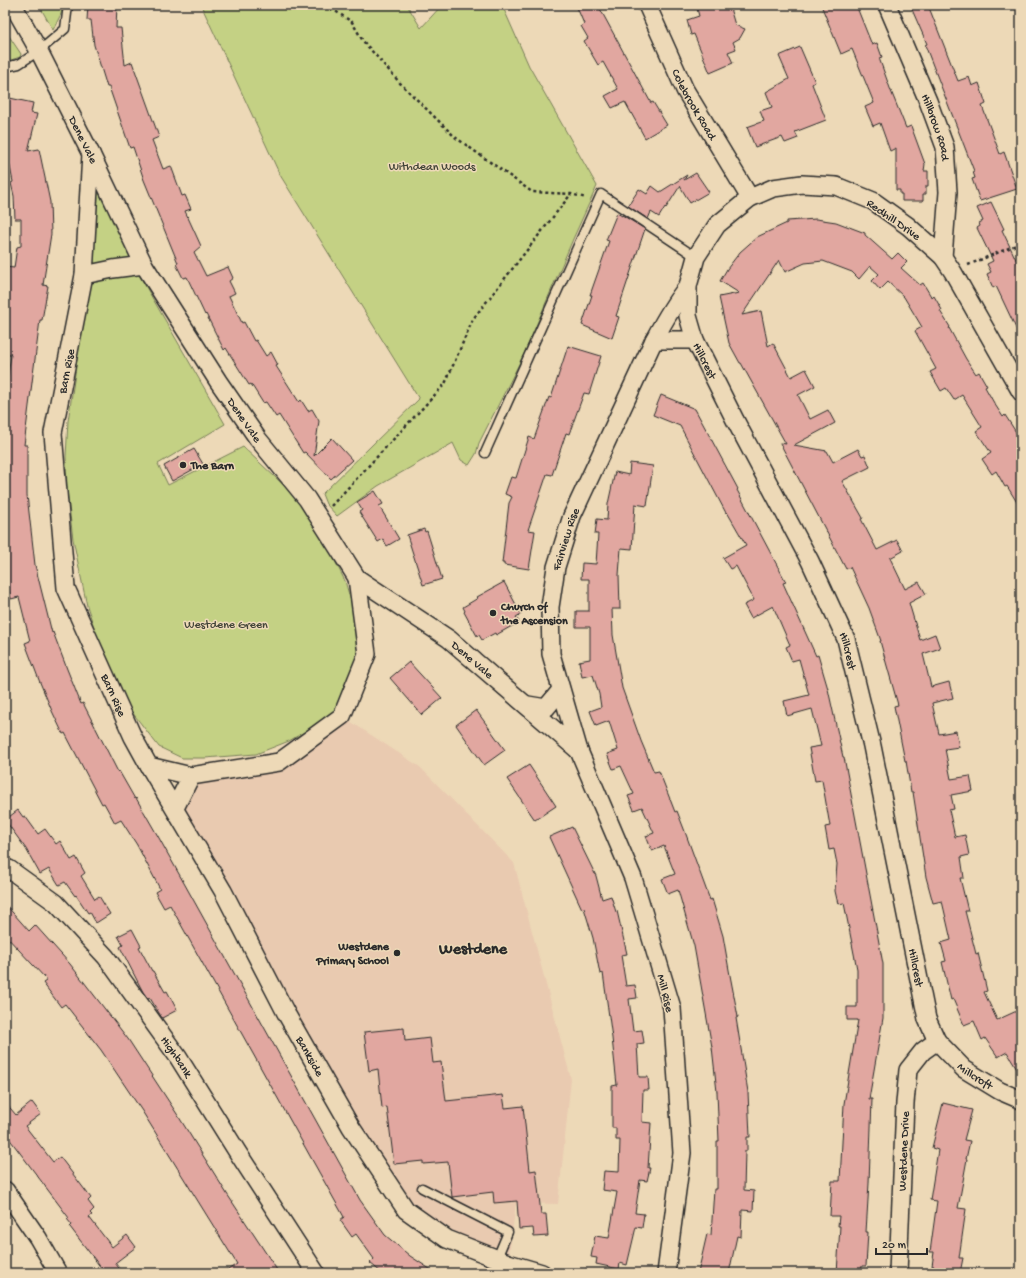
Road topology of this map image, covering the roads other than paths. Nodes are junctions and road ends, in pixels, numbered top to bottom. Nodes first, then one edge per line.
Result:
1 (13, 5) edge
2 (68, 5) edge
3 (647, 5) edge
4 (887, 5) edge
5 (39, 51) junction
6 (5, 66) edge
7 (91, 154) junction
8 (750, 198) junction
9 (696, 257) junction
10 (943, 258) junction
11 (144, 265) junction
12 (84, 274) junction
13 (688, 286) junction
14 (654, 340) junction
15 (695, 340) junction
16 (1021, 392) edge
17 (486, 453) dead end
18 (357, 578) junction
19 (561, 690) junction
20 (528, 706) junction
21 (579, 751) junction
22 (149, 766) junction
23 (191, 776) junction
24 (175, 808) junction
25 (5, 868) edge
26 (937, 1041) junction
27 (1021, 1100) edge
28 (422, 1188) dead end
29 (5, 1190) edge
30 (497, 1258) junction
31 (58, 1273) edge
32 (316, 1273) edge
33 (542, 1273) edge
34 (666, 1273) edge
35 (898, 1273) edge

1 - 5 street, Dene Vale
2 - 5 lane
3 - 8 street, Colebrook Road
4 - 10 street, Hillbrow Road
5 - 6 lane
5 - 7 street, Dene Vale
7 - 11 street, Dene Vale
7 - 12 street, Barn Rise
8 - 9 street, Redhill Drive
8 - 10 street, Redhill Drive
9 - 13 street, Redhill Drive
9 - 17 lane
10 - 16 street, Redhill Drive
11 - 12 street
11 - 18 street, Dene Vale
12 - 22 street, Barn Rise
13 - 14 street, Fairview Rise
13 - 15 street, Hillcrest
14 - 15 street
14 - 19 street, Fairview Rise
15 - 26 street, Hillcrest
18 - 20 street, Dene Vale
18 - 23 street
19 - 20 street
19 - 21 street, Fairview Rise
20 - 21 street, Dene Vale
21 - 34 street, Mill Rise
22 - 23 street
22 - 24 street, Bankside
23 - 24 street
24 - 30 street, Bankside
25 - 32 street, Highbank
26 - 27 street, Millcroft
26 - 35 street, Westdene Drive
28 - 30 lane
29 - 31 street
30 - 33 street, Bankside

